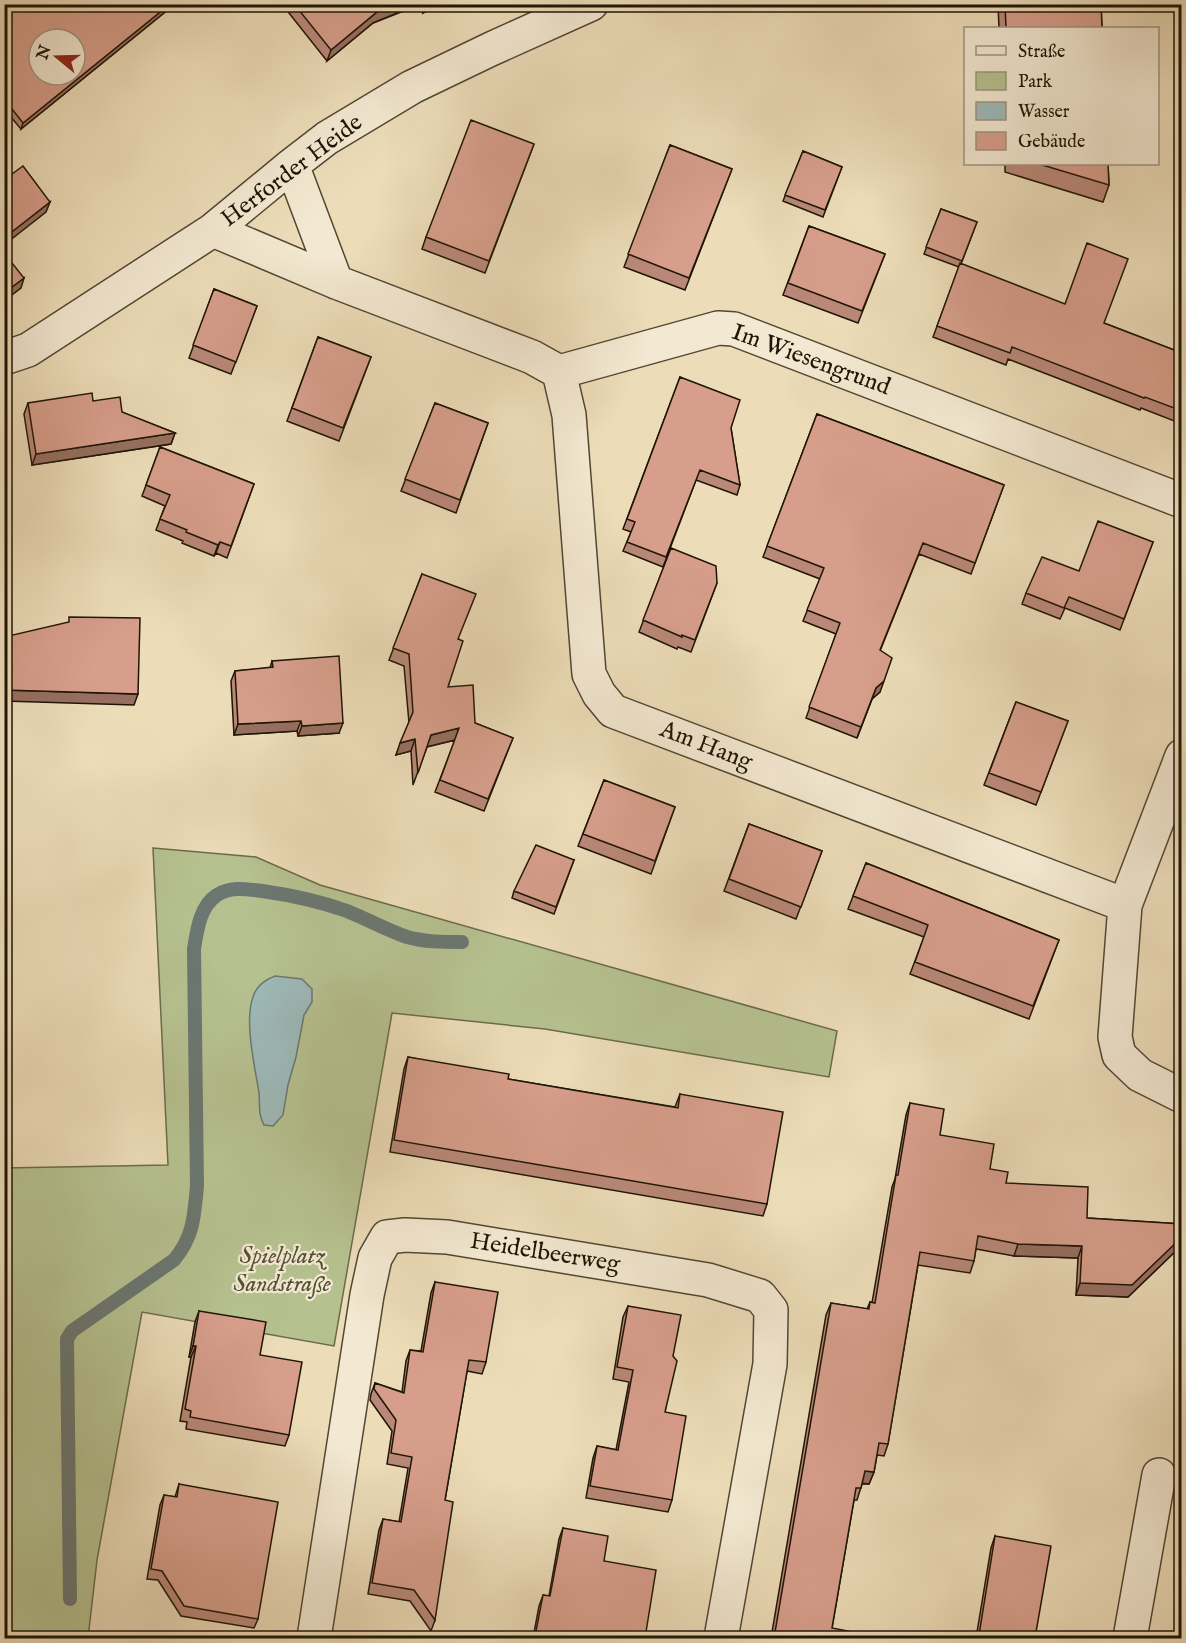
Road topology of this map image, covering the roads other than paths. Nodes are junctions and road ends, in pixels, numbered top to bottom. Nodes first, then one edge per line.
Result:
1 (591, 4) edge
2 (292, 165) junction
3 (213, 230) junction
4 (336, 282) junction
5 (4, 358) edge
6 (559, 372) junction
7 (1182, 501) edge
8 (1182, 756) edge
9 (1125, 905) junction
10 (1182, 1096) edge
11 (1159, 1475) dead end
12 (314, 1638) edge
13 (721, 1638) edge
14 (1130, 1638) edge

1 - 2 street, Herforder Heide
2 - 3 street, Herforder Heide
2 - 4 street
3 - 4 street
3 - 5 street, Herforder Heide
4 - 6 street
6 - 7 street, Im Wiesengrund
6 - 9 street, Am Hang
8 - 9 street
9 - 10 street
11 - 14 street
12 - 13 street, Heidelbeerweg

